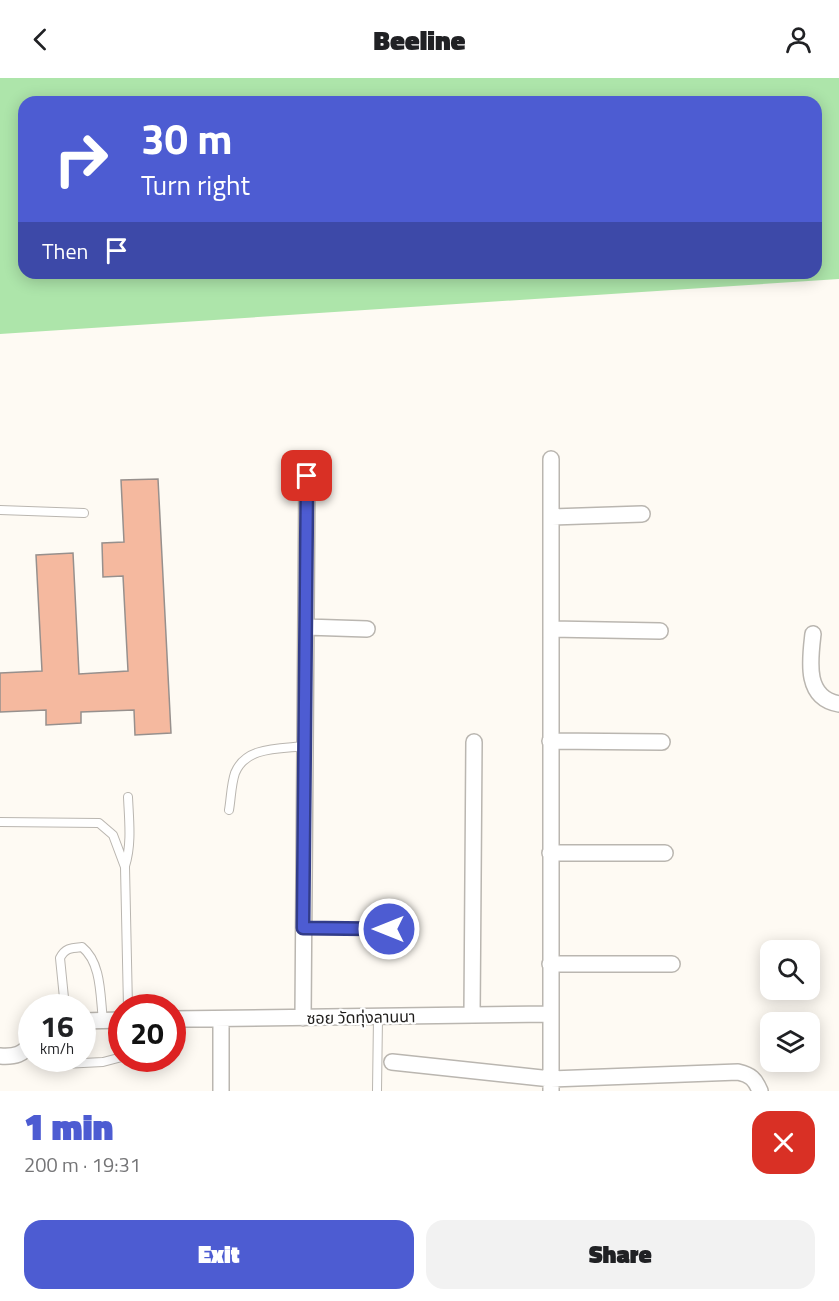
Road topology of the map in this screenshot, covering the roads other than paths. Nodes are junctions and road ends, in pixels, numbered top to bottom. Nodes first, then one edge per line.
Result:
1 (551, 459) dead end
2 (307, 476) dead end
3 (0, 510) edge
4 (84, 513) dead end
5 (642, 514) dead end
6 (552, 517) junction
7 (306, 627) junction
8 (367, 629) dead end
9 (551, 629) junction
10 (660, 631) dead end
11 (813, 634) dead end
12 (839, 704) edge
13 (550, 741) junction
14 (474, 742) dead end
15 (662, 742) dead end
16 (305, 746) junction
17 (128, 797) dead end
18 (229, 810) dead end
19 (0, 822) edge
20 (550, 853) junction
21 (665, 853) dead end
22 (125, 867) junction
23 (303, 928) junction
24 (389, 929) dead end
25 (550, 964) junction
26 (672, 964) dead end
27 (64, 994) edge
28 (128, 994) edge
29 (550, 1014) junction
30 (472, 1015) junction
31 (378, 1017) junction
32 (303, 1018) junction
33 (186, 1019) edge
34 (221, 1019) junction
35 (96, 1020) edge
36 (103, 1020) junction
37 (108, 1020) edge
38 (18, 1055) edge
39 (0, 1056) edge
40 (392, 1062) dead end
41 (551, 1085) edge
42 (221, 1091) edge
43 (377, 1091) edge
44 (760, 1091) edge

1 - 6 street
2 - 7 street
3 - 4 lane
5 - 6 street
6 - 9 street
7 - 8 street
7 - 16 street
9 - 10 street
9 - 13 street
11 - 12 street
13 - 15 street
13 - 20 street
14 - 30 street
16 - 18 lane
16 - 23 street
17 - 22 lane
19 - 22 lane
20 - 21 street
20 - 25 street
22 - 28 lane
23 - 24 lane
23 - 32 street
25 - 26 street
25 - 29 street
27 - 36 lane
29 - 30 street, ซอย วัดทุ่งลานนา
29 - 41 street
30 - 31 street, ซอย วัดทุ่งลานนา
31 - 32 street, ซอย วัดทุ่งลานนา
31 - 43 lane
32 - 34 street, ซอย วัดทุ่งลานนา
33 - 34 street, ซอย วัดทุ่งลานนา
34 - 42 street
35 - 36 street
36 - 37 street
38 - 39 street
40 - 41 street
41 - 44 street

